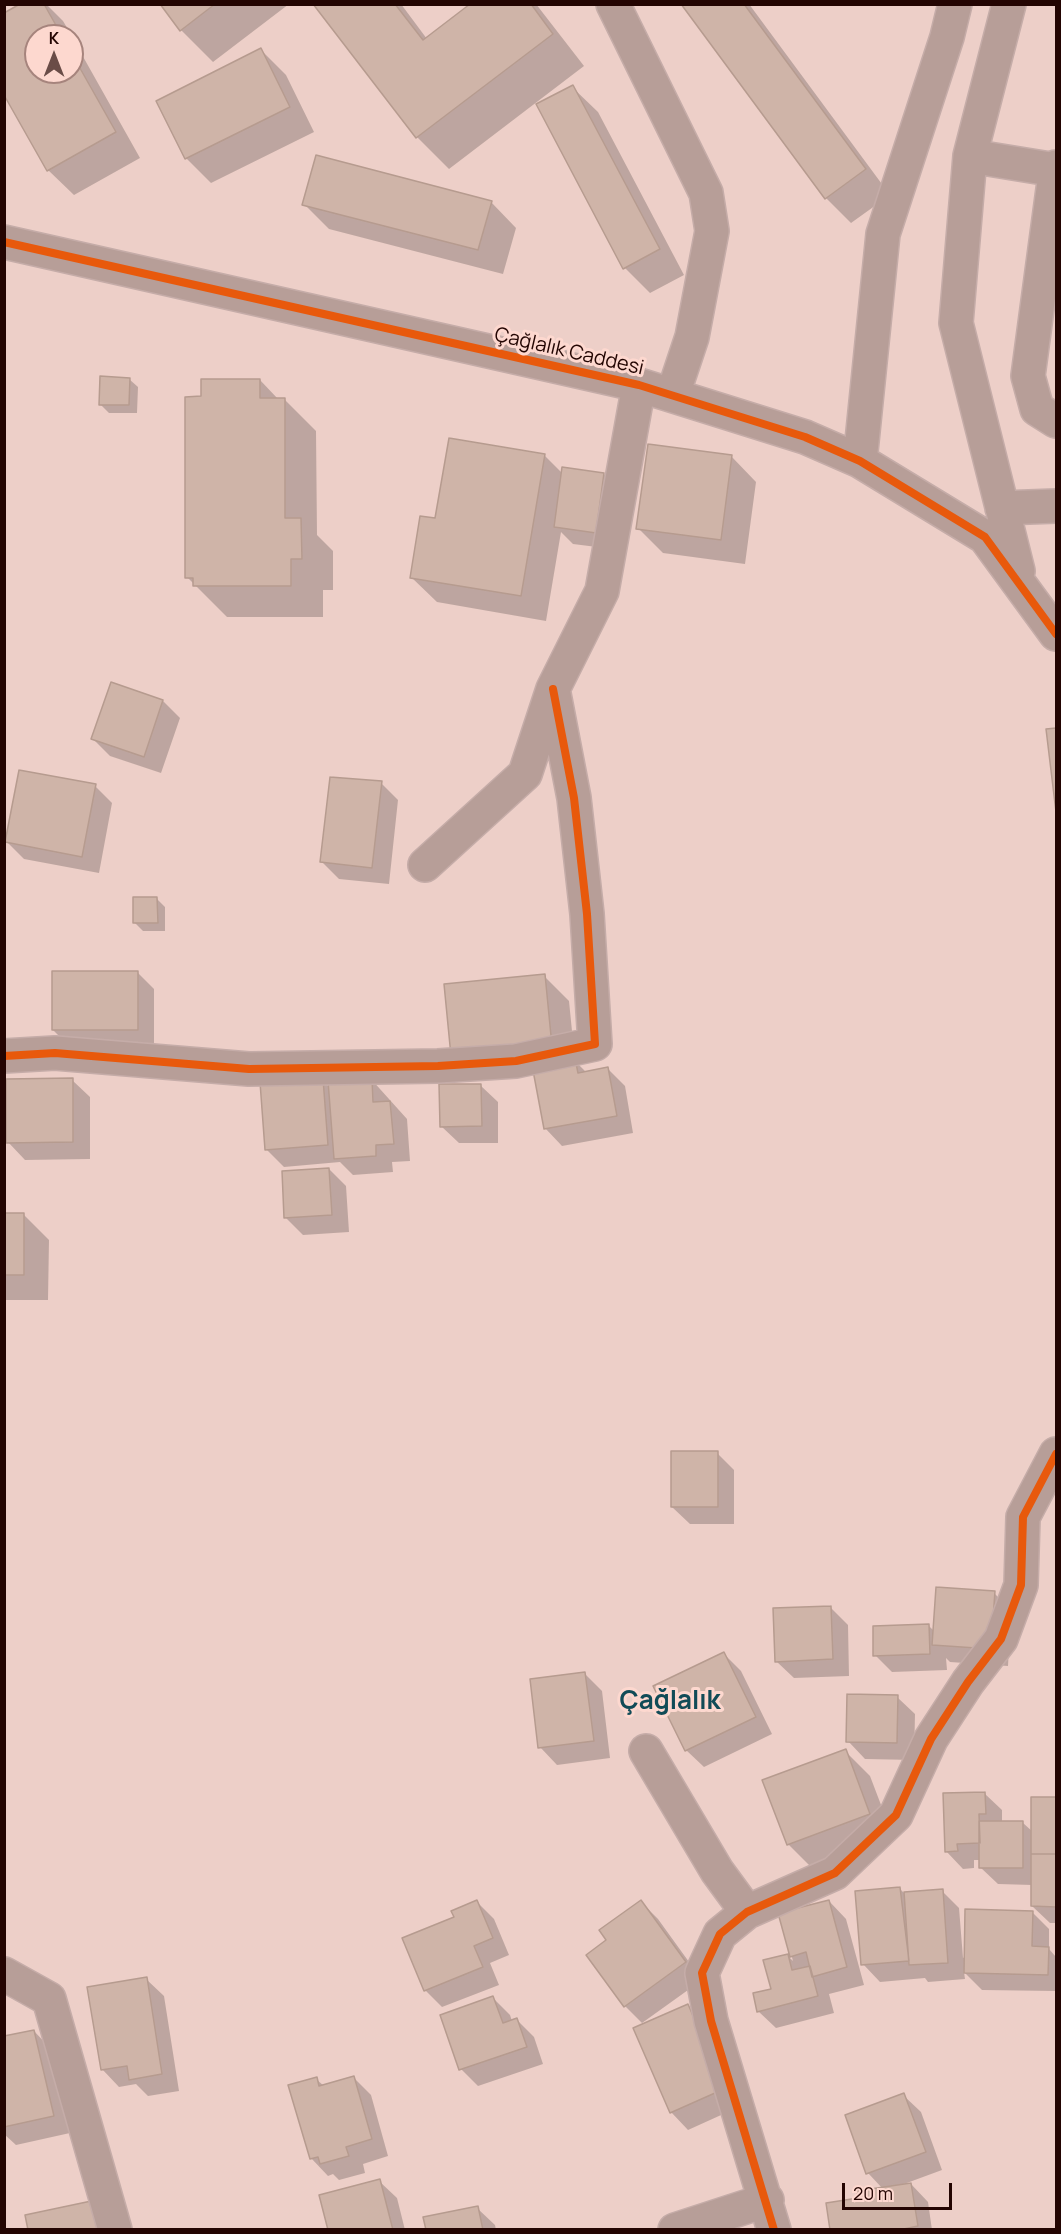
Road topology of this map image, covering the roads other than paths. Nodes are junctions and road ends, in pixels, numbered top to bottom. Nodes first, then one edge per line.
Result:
1 (613, 4) edge
2 (955, 4) edge
3 (1009, 4) edge
4 (969, 156) junction
5 (1056, 169) edge
6 (4, 242) edge
7 (639, 385) junction
8 (673, 394) junction
9 (1056, 421) edge
10 (860, 461) junction
11 (1056, 506) edge
12 (1002, 507) junction
13 (1022, 587) junction
14 (1056, 634) edge
15 (553, 690) junction
16 (425, 865) dead end
17 (4, 1056) edge
18 (1056, 1454) edge
19 (646, 1751) dead end
20 (747, 1912) junction
21 (4, 1974) edge
22 (771, 2215) edge
23 (116, 2229) edge
24 (675, 2229) edge

1 - 8 street
2 - 10 street
3 - 4 street
4 - 5 street
4 - 12 street
5 - 9 street
6 - 7 street, Çağlalık Caddesi
7 - 8 street, Çağlalık Caddesi
7 - 15 street
8 - 10 street, Çağlalık Caddesi
10 - 13 street, Çağlalık Caddesi
11 - 12 street
12 - 13 street
13 - 14 street, Çağlalık Caddesi
15 - 16 street
15 - 17 street
18 - 20 street
19 - 20 street
20 - 22 street
21 - 23 street
22 - 24 street

